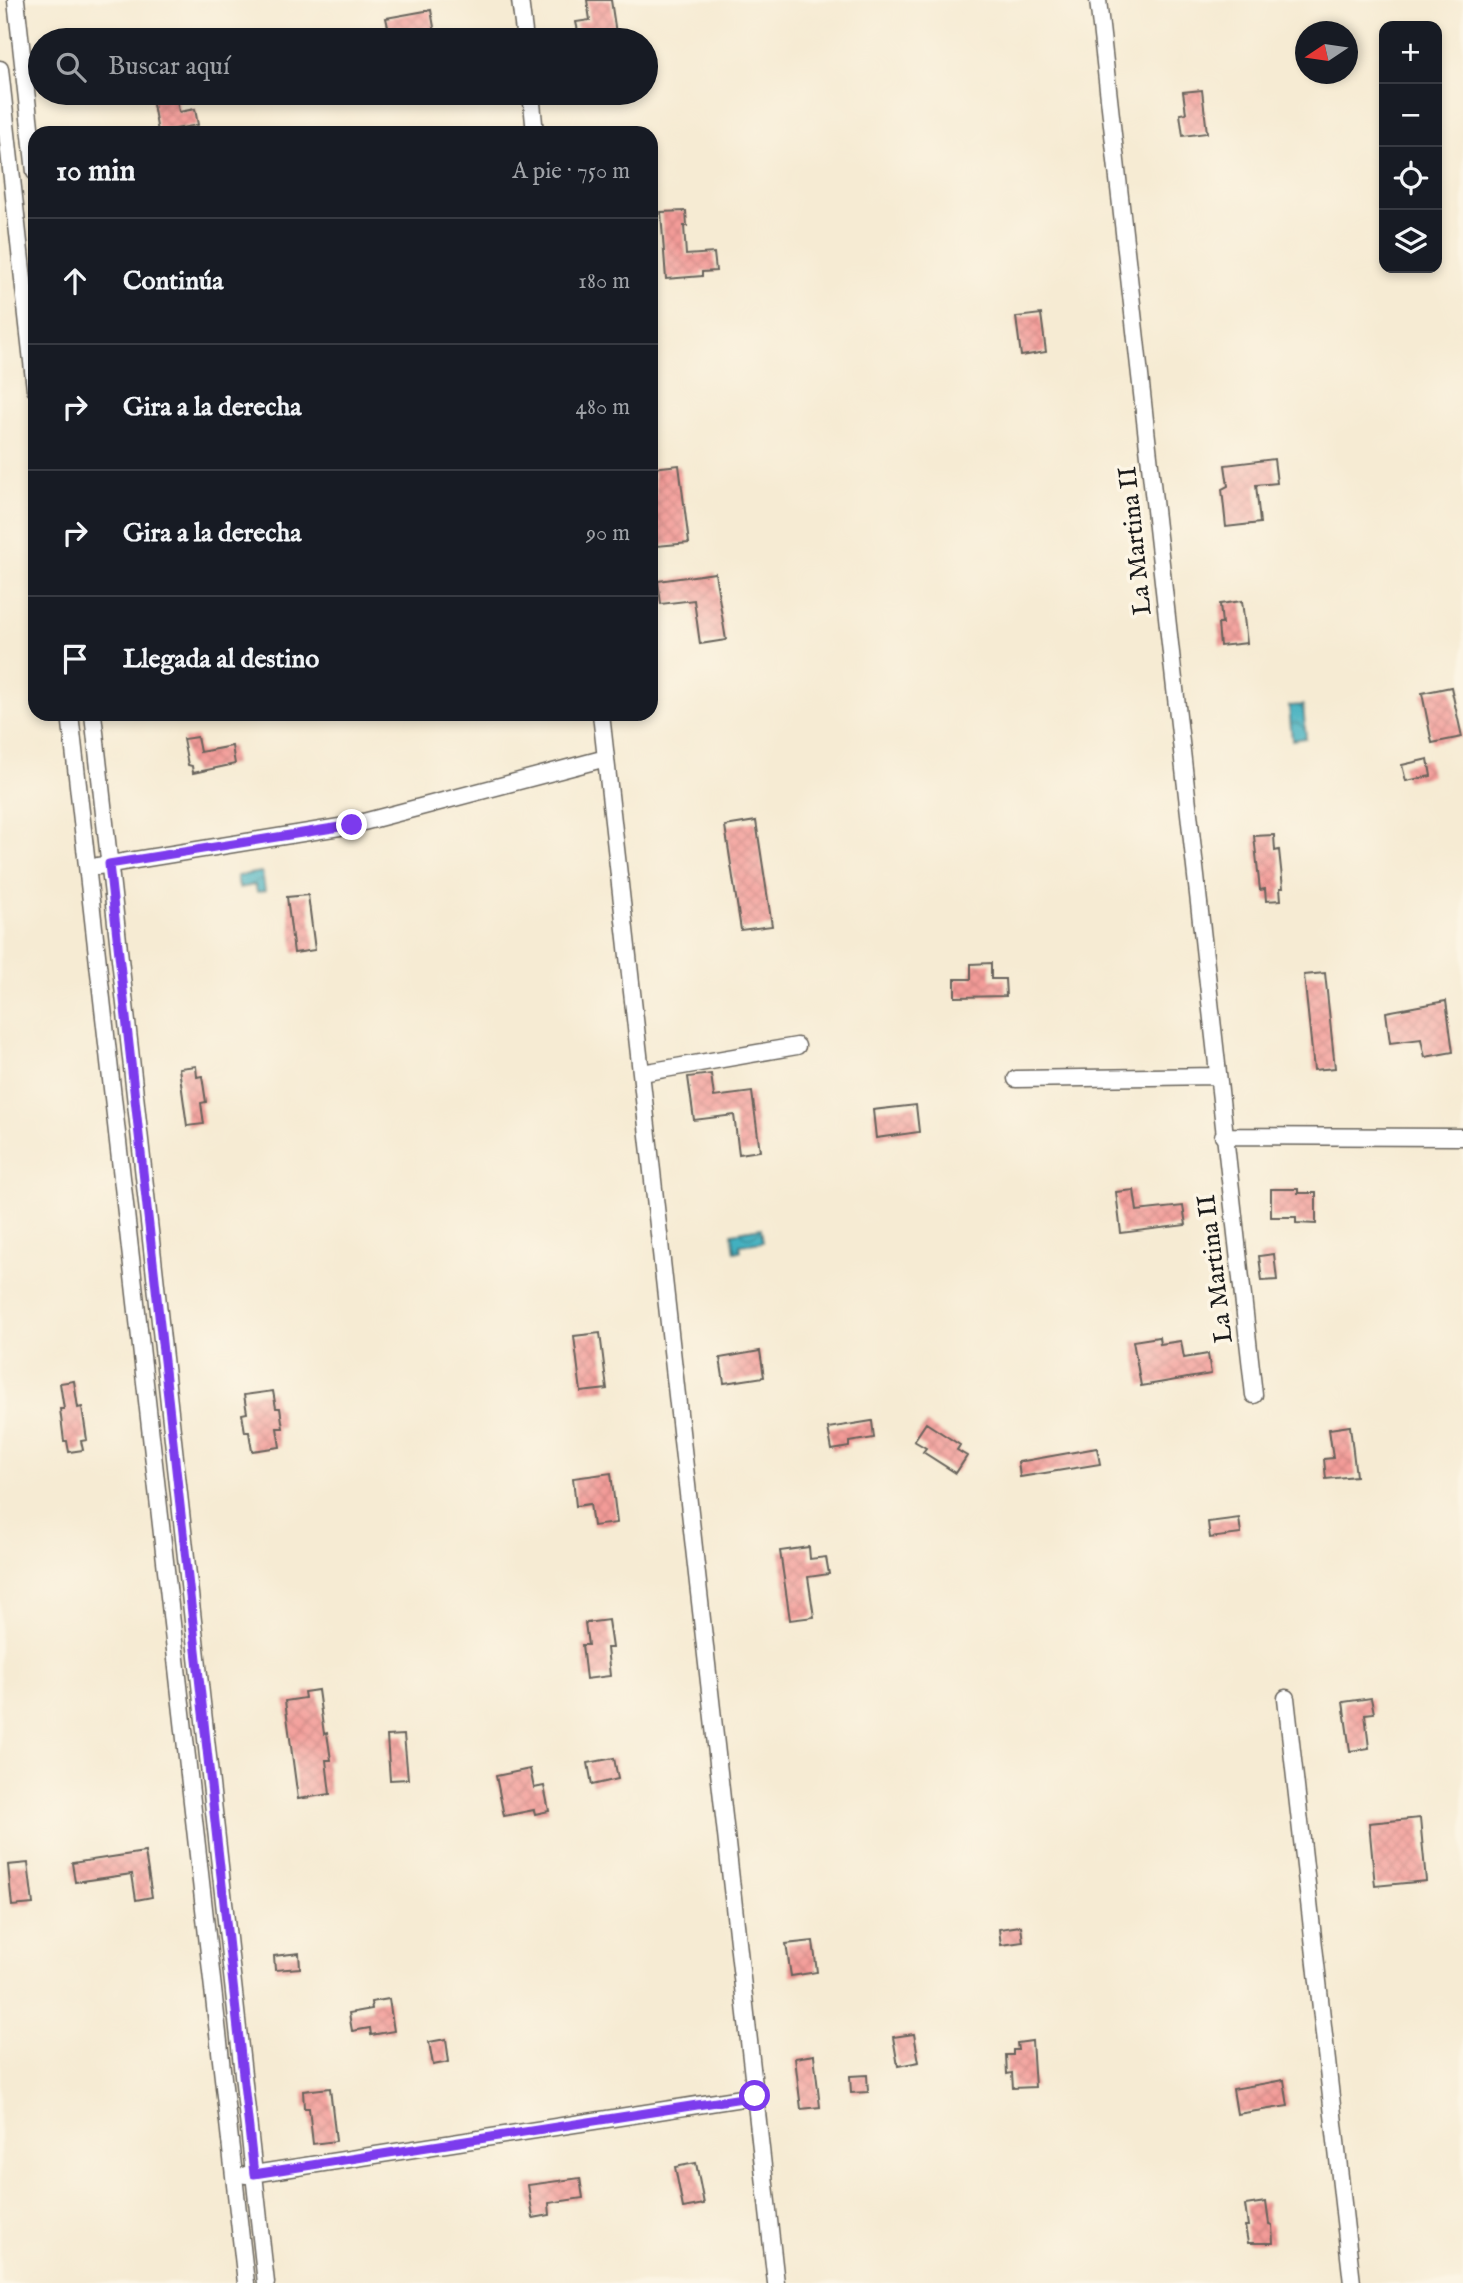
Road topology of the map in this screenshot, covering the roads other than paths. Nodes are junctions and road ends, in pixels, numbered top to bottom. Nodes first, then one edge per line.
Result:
1 (16, 0) edge
2 (520, 0) edge
3 (1098, 0) edge
4 (524, 28) edge
5 (0, 69) edge
6 (532, 105) edge
7 (30, 126) edge
8 (534, 126) edge
9 (28, 326) edge
10 (71, 721) edge
11 (94, 721) edge
12 (602, 721) edge
13 (606, 758) junction
14 (109, 864) junction
15 (87, 867) junction
16 (797, 1046) dead end
17 (642, 1073) junction
18 (1217, 1076) junction
19 (1016, 1079) dead end
20 (1223, 1136) junction
21 (1463, 1137) edge
22 (1254, 1395) dead end
23 (1286, 1698) dead end
24 (755, 2096) junction
25 (254, 2174) junction
26 (234, 2177) junction
27 (246, 2283) edge
28 (267, 2283) edge
29 (776, 2283) edge
30 (1352, 2283) edge

1 - 7 street
2 - 4 street
3 - 18 street, La Martina II
5 - 9 street
6 - 8 street
10 - 15 street
11 - 14 street
12 - 13 street
13 - 14 street
13 - 17 street
14 - 15 street
14 - 25 street
15 - 26 street
16 - 17 street
17 - 24 street
18 - 19 street
18 - 20 street, La Martina II
20 - 21 street
20 - 22 street, La Martina II
23 - 30 street
24 - 25 street
24 - 29 street
25 - 26 street
25 - 28 street
26 - 27 street

